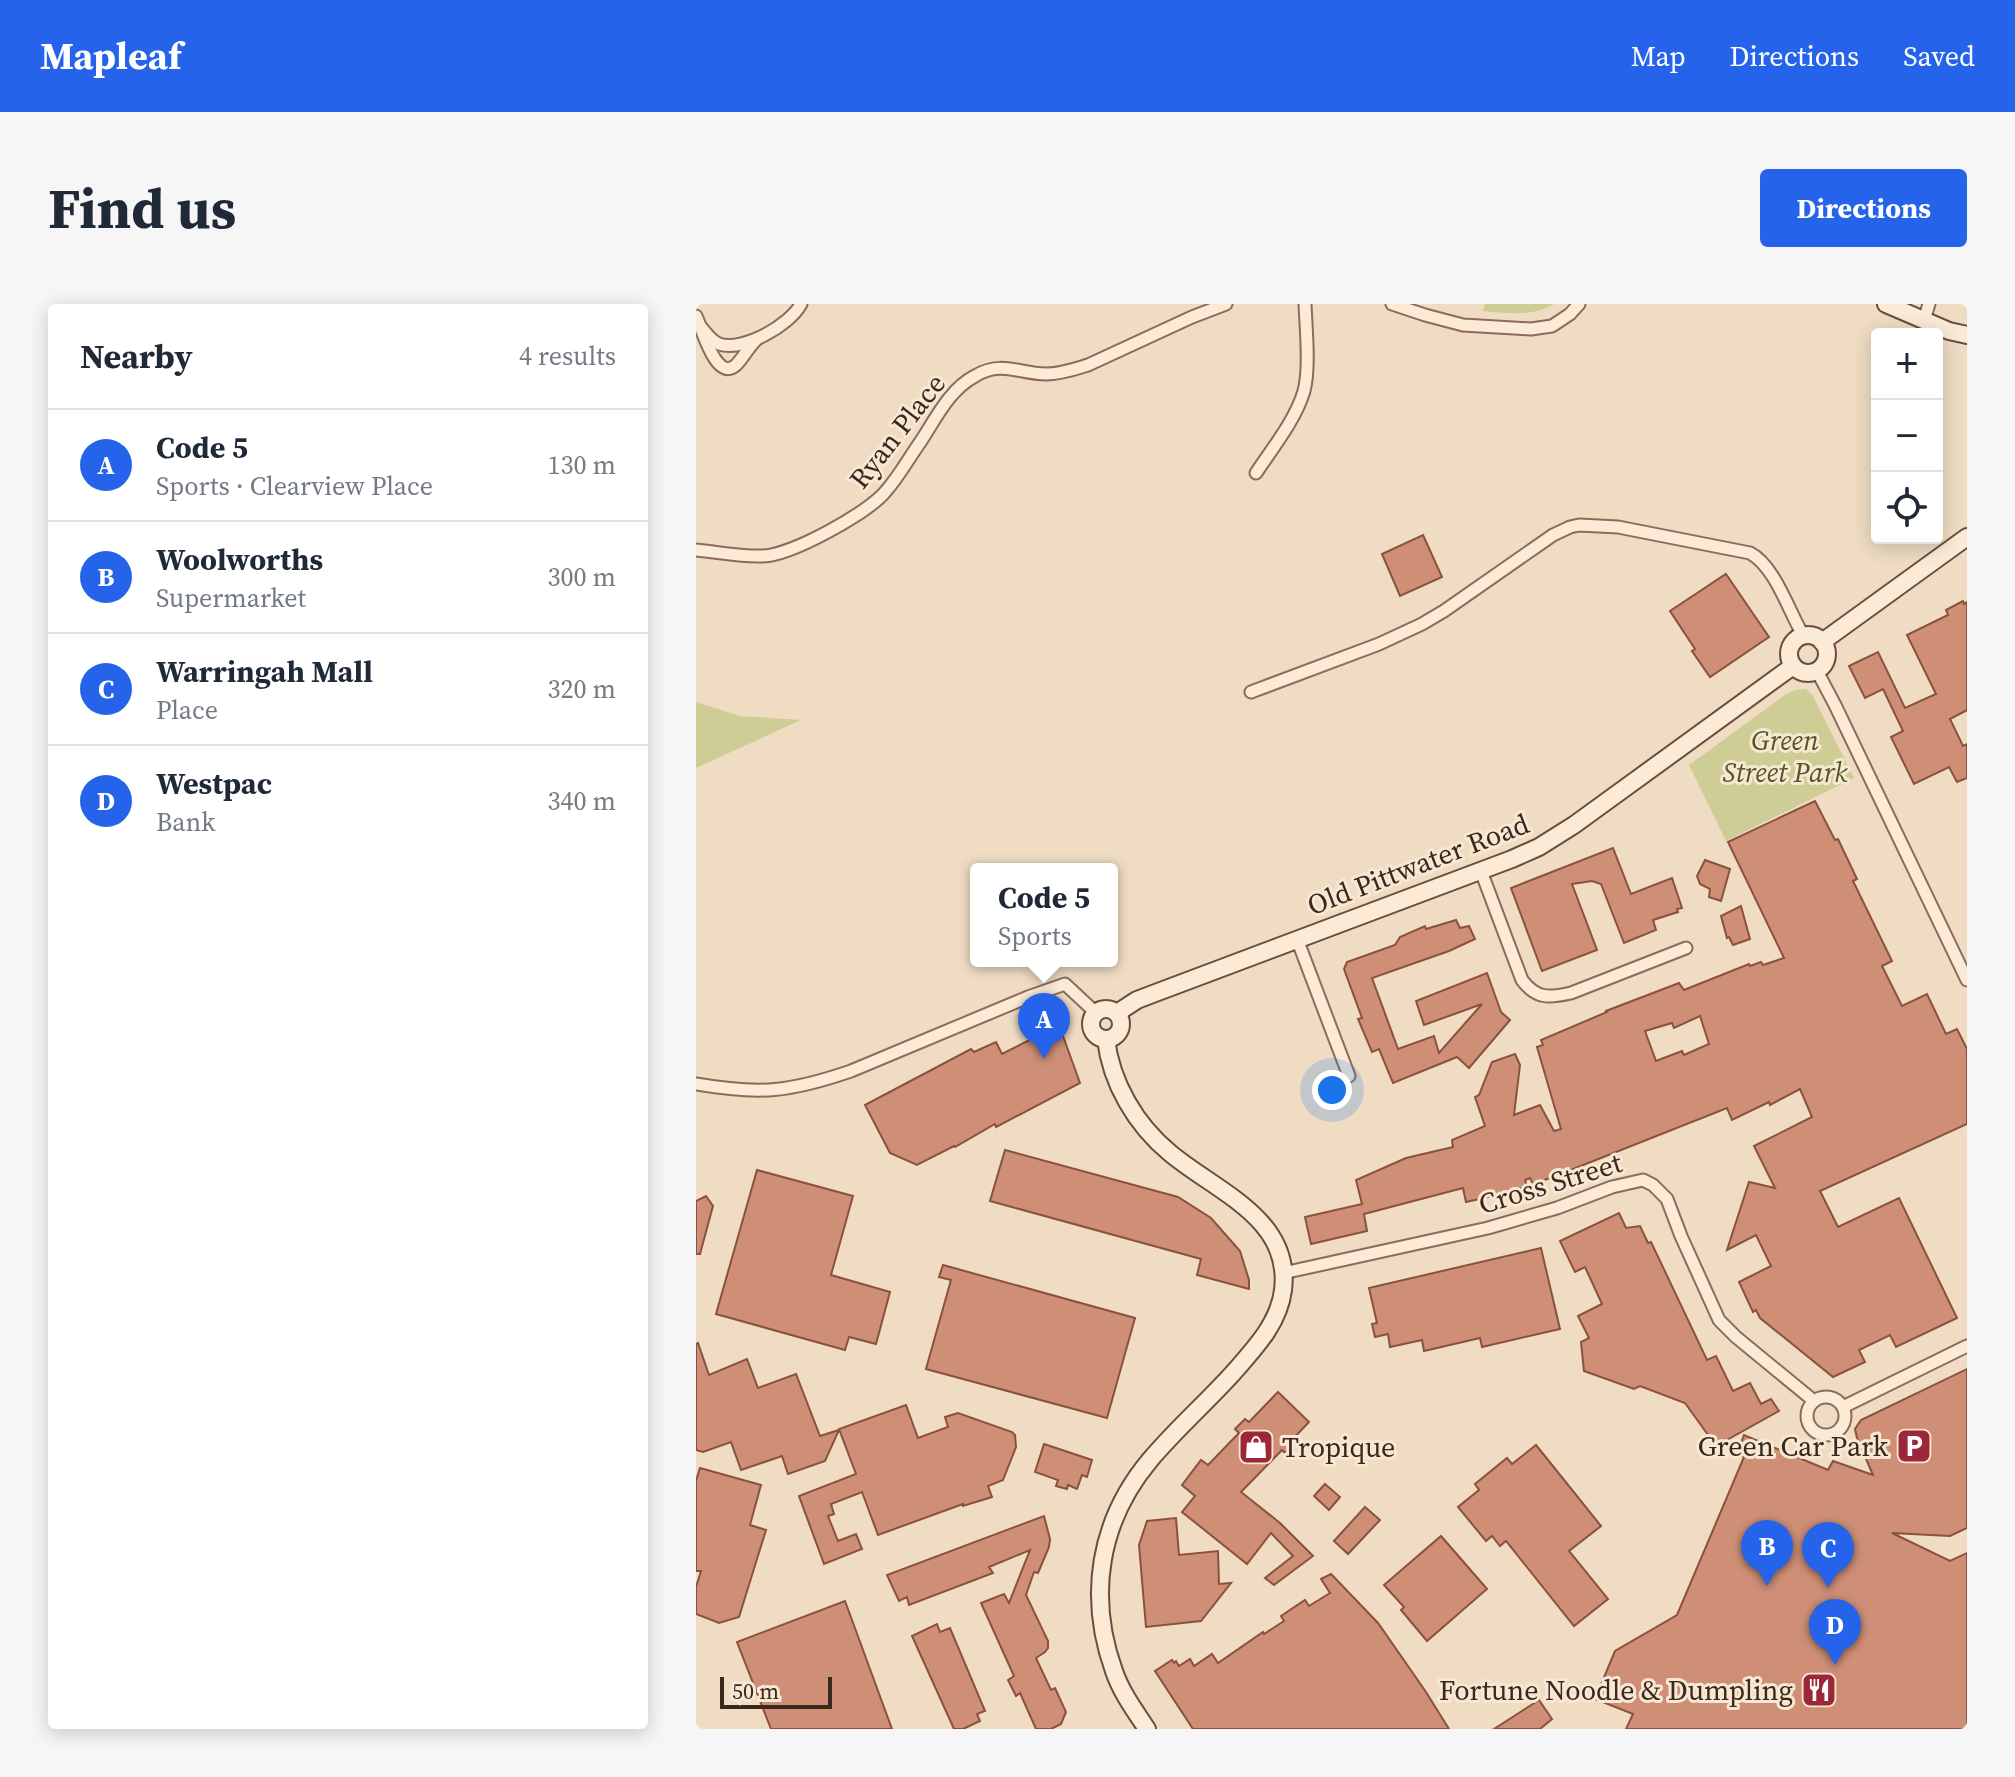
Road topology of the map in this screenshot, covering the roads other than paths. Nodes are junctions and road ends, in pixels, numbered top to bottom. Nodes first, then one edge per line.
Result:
1 (801, 304) edge
2 (1226, 304) edge
3 (1305, 304) edge
4 (1392, 304) edge
5 (1579, 304) edge
6 (1886, 304) edge
7 (1927, 312) edge
8 (699, 321) edge
9 (1967, 335) edge
10 (757, 338) junction
11 (1256, 473) dead end
12 (1967, 537) edge
13 (696, 550) edge
14 (1804, 637) junction
15 (1822, 642) junction
16 (1793, 666) junction
17 (1817, 671) junction
18 (1251, 692) dead end
19 (1481, 871) junction
20 (1297, 939) junction
21 (1686, 948) dead end
22 (1967, 980) edge
23 (1096, 1013) junction
24 (1117, 1013) junction
25 (1106, 1039) junction
26 (1349, 1076) dead end
27 (696, 1084) edge
28 (1283, 1273) junction
29 (1967, 1346) edge
30 (1814, 1401) junction
31 (1843, 1407) junction
32 (1147, 1729) edge

1 - 10 street
2 - 13 street, Ryan Place
3 - 11 street
4 - 5 street
6 - 7 street
7 - 9 street
8 - 10 street
8 - 10 street
12 - 15 street
14 - 15 street
14 - 16 street
14 - 18 street
15 - 17 street
16 - 17 street
16 - 19 street, Old Pittwater Road
17 - 22 street
19 - 20 street, Old Pittwater Road
19 - 21 street
20 - 24 street, Old Pittwater Road
20 - 26 street
23 - 24 street
23 - 25 street
23 - 27 street
24 - 25 street
25 - 28 street
28 - 30 street, Cross Street
28 - 32 street
29 - 31 street
30 - 31 street
30 - 31 street

